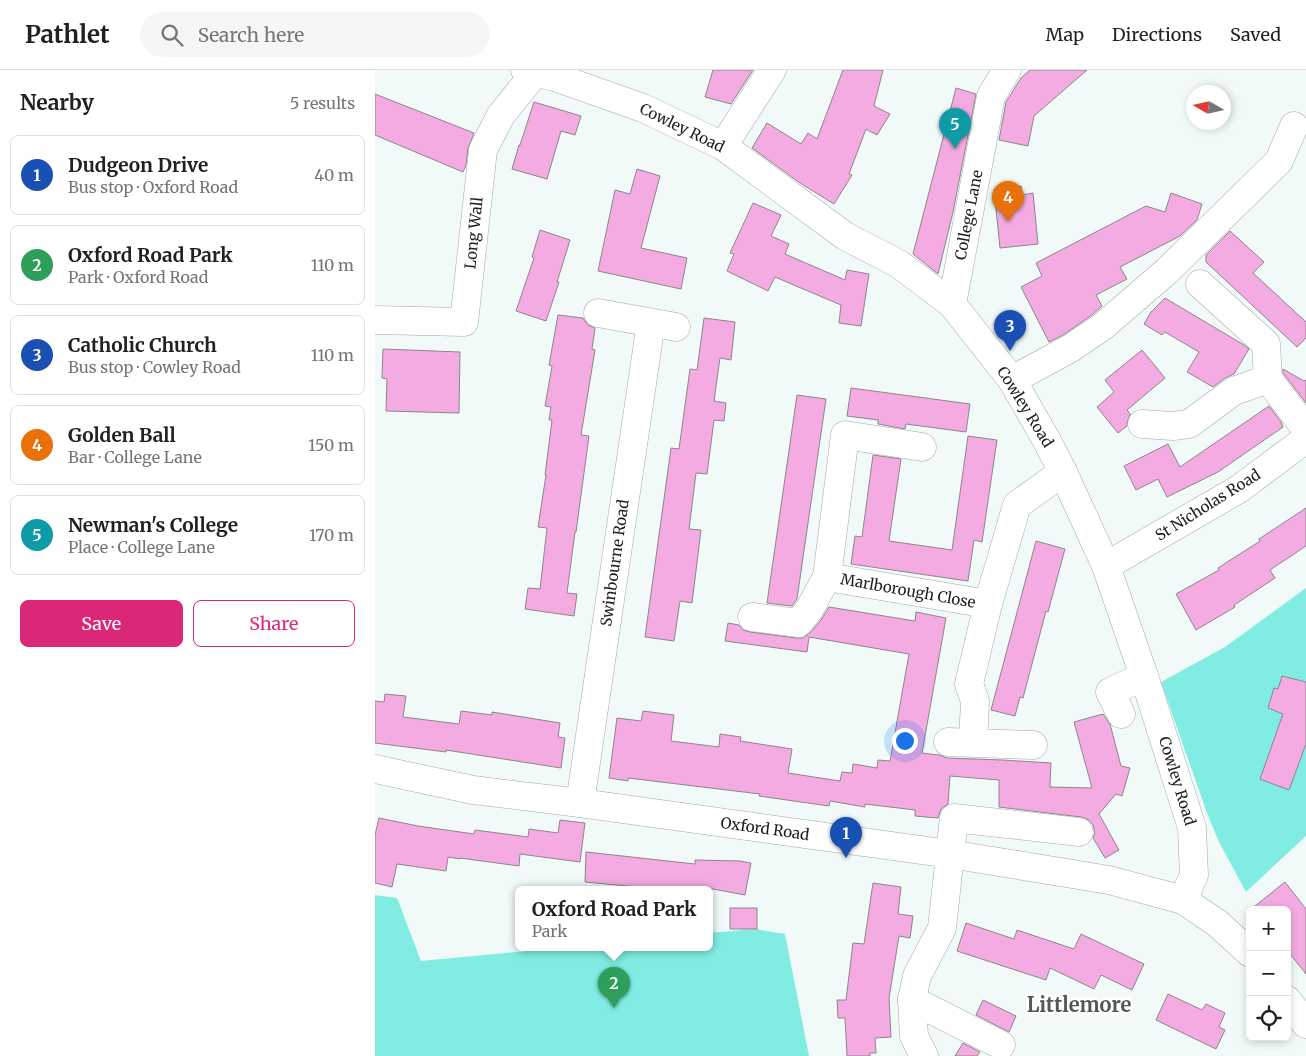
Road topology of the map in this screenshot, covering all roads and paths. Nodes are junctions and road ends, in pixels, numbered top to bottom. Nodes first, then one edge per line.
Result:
1 (772, 70) edge
2 (1007, 70) edge
3 (543, 73) edge
4 (1295, 126) dead end
5 (723, 146) junction
6 (1200, 284) dead end
7 (952, 304) junction
8 (598, 313) dead end
9 (375, 320) edge
10 (1268, 379) junction
11 (1012, 380) junction
12 (1142, 424) dead end
13 (1306, 429) edge
14 (1306, 439) edge
15 (922, 447) dead end
16 (1063, 472) junction
17 (1106, 566) junction
18 (827, 577) junction
19 (988, 604) junction
20 (752, 616) dead end
21 (1145, 676) junction
22 (1121, 714) dead end
23 (1033, 745) dead end
24 (375, 769) edge
25 (580, 803) junction
26 (1079, 832) dead end
27 (950, 854) junction
28 (1183, 900) junction
29 (1248, 951) edge
30 (912, 1000) junction
31 (1291, 1005) edge
32 (1306, 1024) edge
33 (1001, 1044) dead end
34 (924, 1056) edge

1 - 5 street
2 - 7 street, College Lane
3 - 5 street, Cowley Road
3 - 9 street, Long Wall
4 - 11 street
5 - 7 street, Cowley Road
6 - 10 street
7 - 11 street, Cowley Road
8 - 25 street, Swinbourne Road
10 - 12 street
10 - 13 street
11 - 16 street, Cowley Road
14 - 17 street, St Nicholas Road
15 - 18 street, Marlborough Close
16 - 17 street, Cowley Road
16 - 19 street, Marlborough Close
17 - 21 street, Cowley Road
18 - 19 street, Marlborough Close
18 - 20 street, Marlborough Close
19 - 23 street, Marlborough Close
21 - 22 street
21 - 28 street, Cowley Road
24 - 25 street, Oxford Road
25 - 27 street, Oxford Road
26 - 27 street
27 - 28 street, Oxford Road
27 - 30 street
28 - 29 street, Oxford Road
30 - 33 street
30 - 34 street
31 - 32 street

